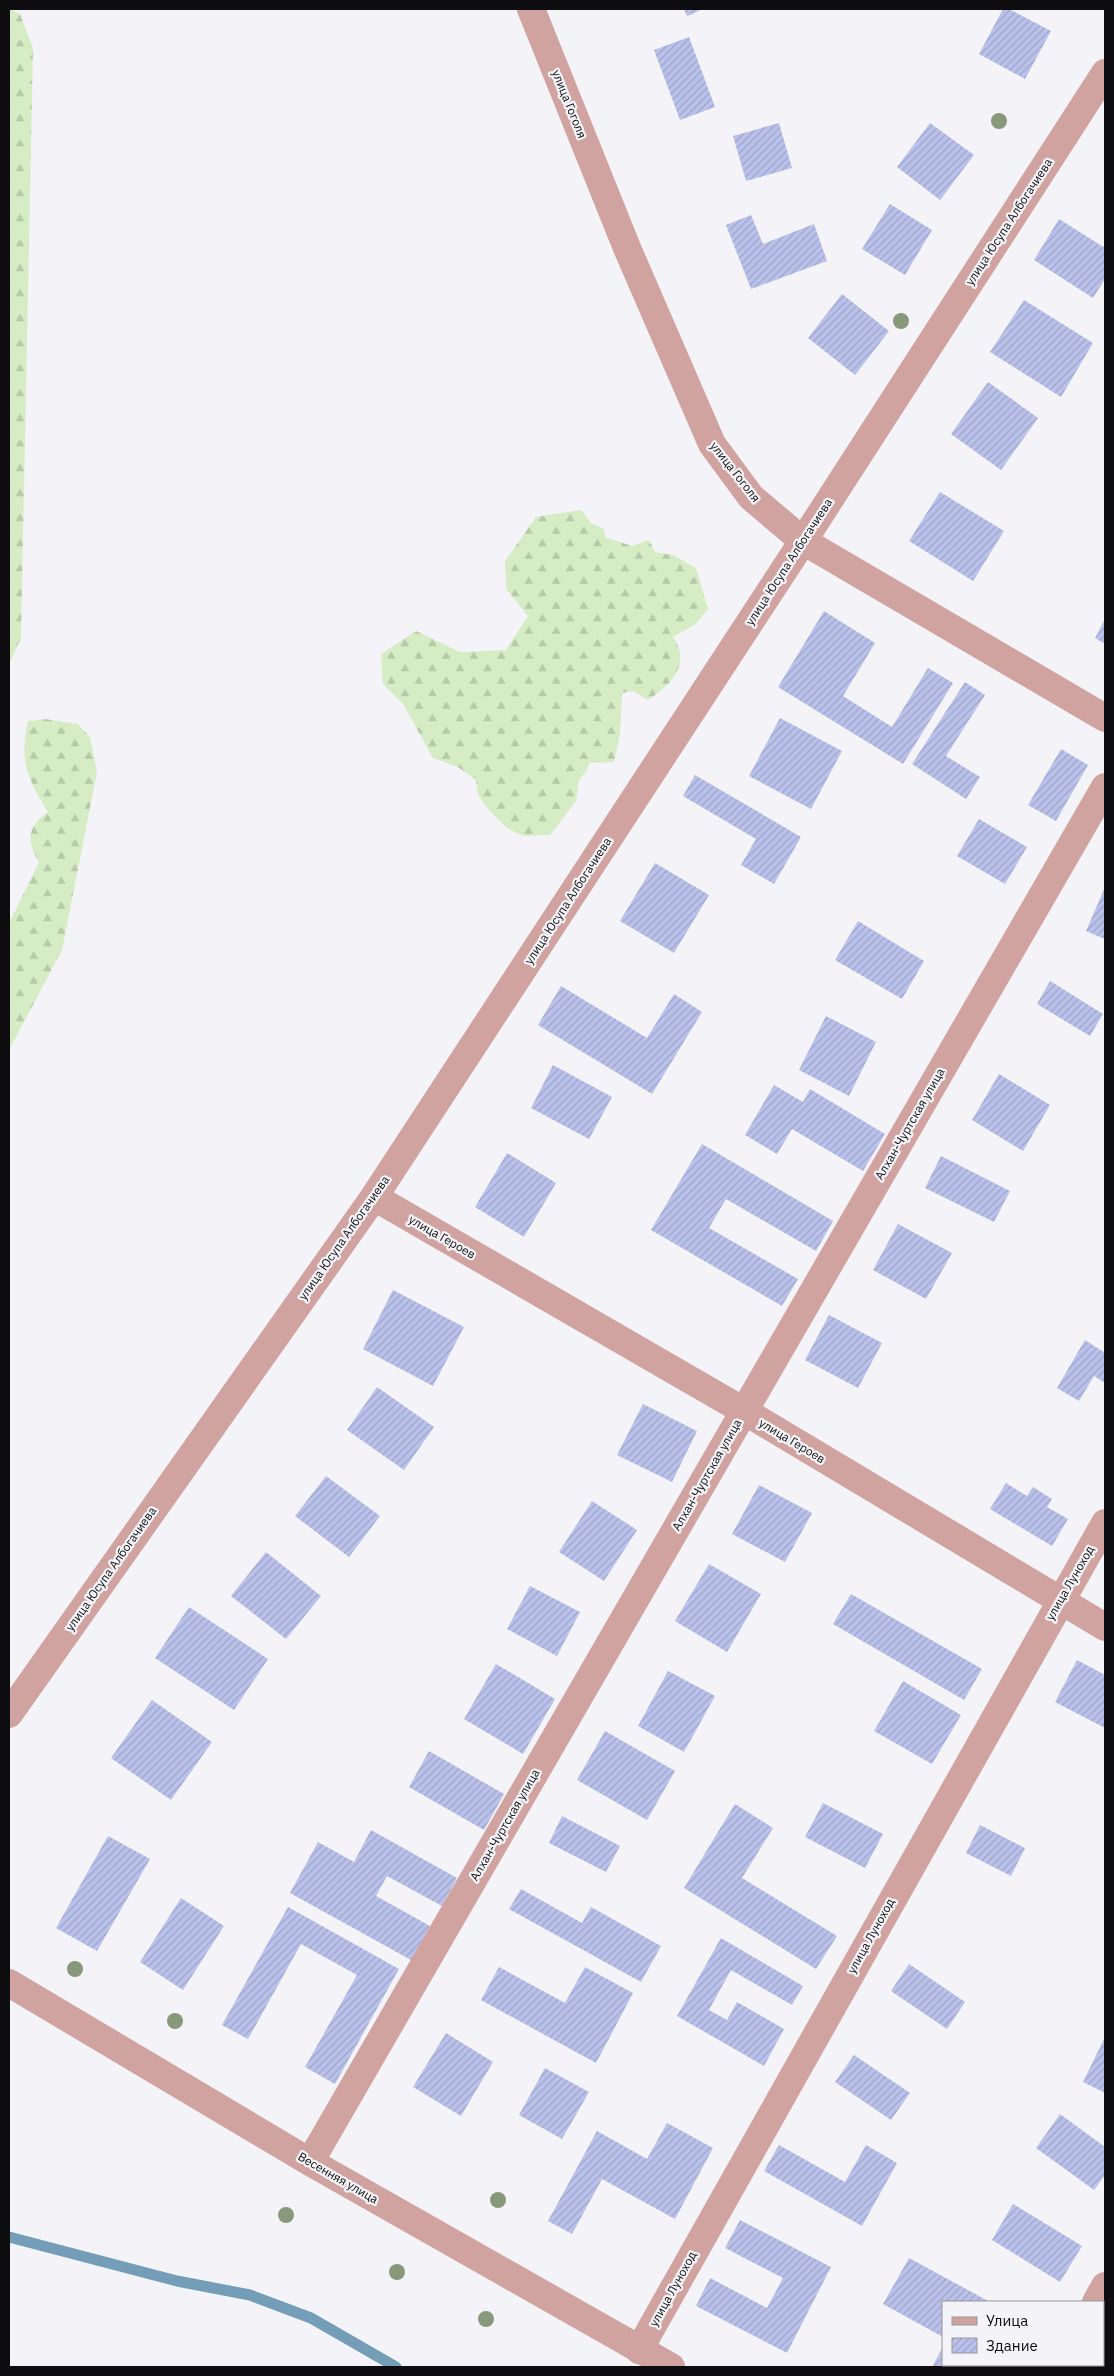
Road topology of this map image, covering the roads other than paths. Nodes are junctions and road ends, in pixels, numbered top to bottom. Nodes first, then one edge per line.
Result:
1 (531, 9) edge
2 (1105, 73) edge
3 (803, 542) junction
4 (1105, 718) edge
5 (1105, 787) edge
6 (374, 1197) junction
7 (744, 1412) junction
8 (1105, 1523) edge
9 (1060, 1601) junction
10 (1105, 1627) edge
11 (9, 1714) edge
12 (9, 1983) edge
13 (310, 2162) junction
14 (1105, 2286) edge
15 (1097, 2301) edge
16 (639, 2350) junction
17 (671, 2367) edge

1 - 3 street, улица Гоголя
2 - 3 street, улица Юсупа Албогачиева
3 - 4 street, улица Гоголя
3 - 6 street, улица Юсупа Албогачиева
5 - 7 street, Алхан-Чуртская улица
6 - 7 street, улица Героев
6 - 11 street, улица Юсупа Албогачиева
7 - 9 street, улица Героев
7 - 13 street, Алхан-Чуртская улица
8 - 9 street, улица Луноход
9 - 10 street, улица Героев
9 - 16 street, улица Луноход
12 - 13 street, Весенняя улица
13 - 16 street, Весенняя улица
14 - 15 street
16 - 17 street, Весенняя улица

